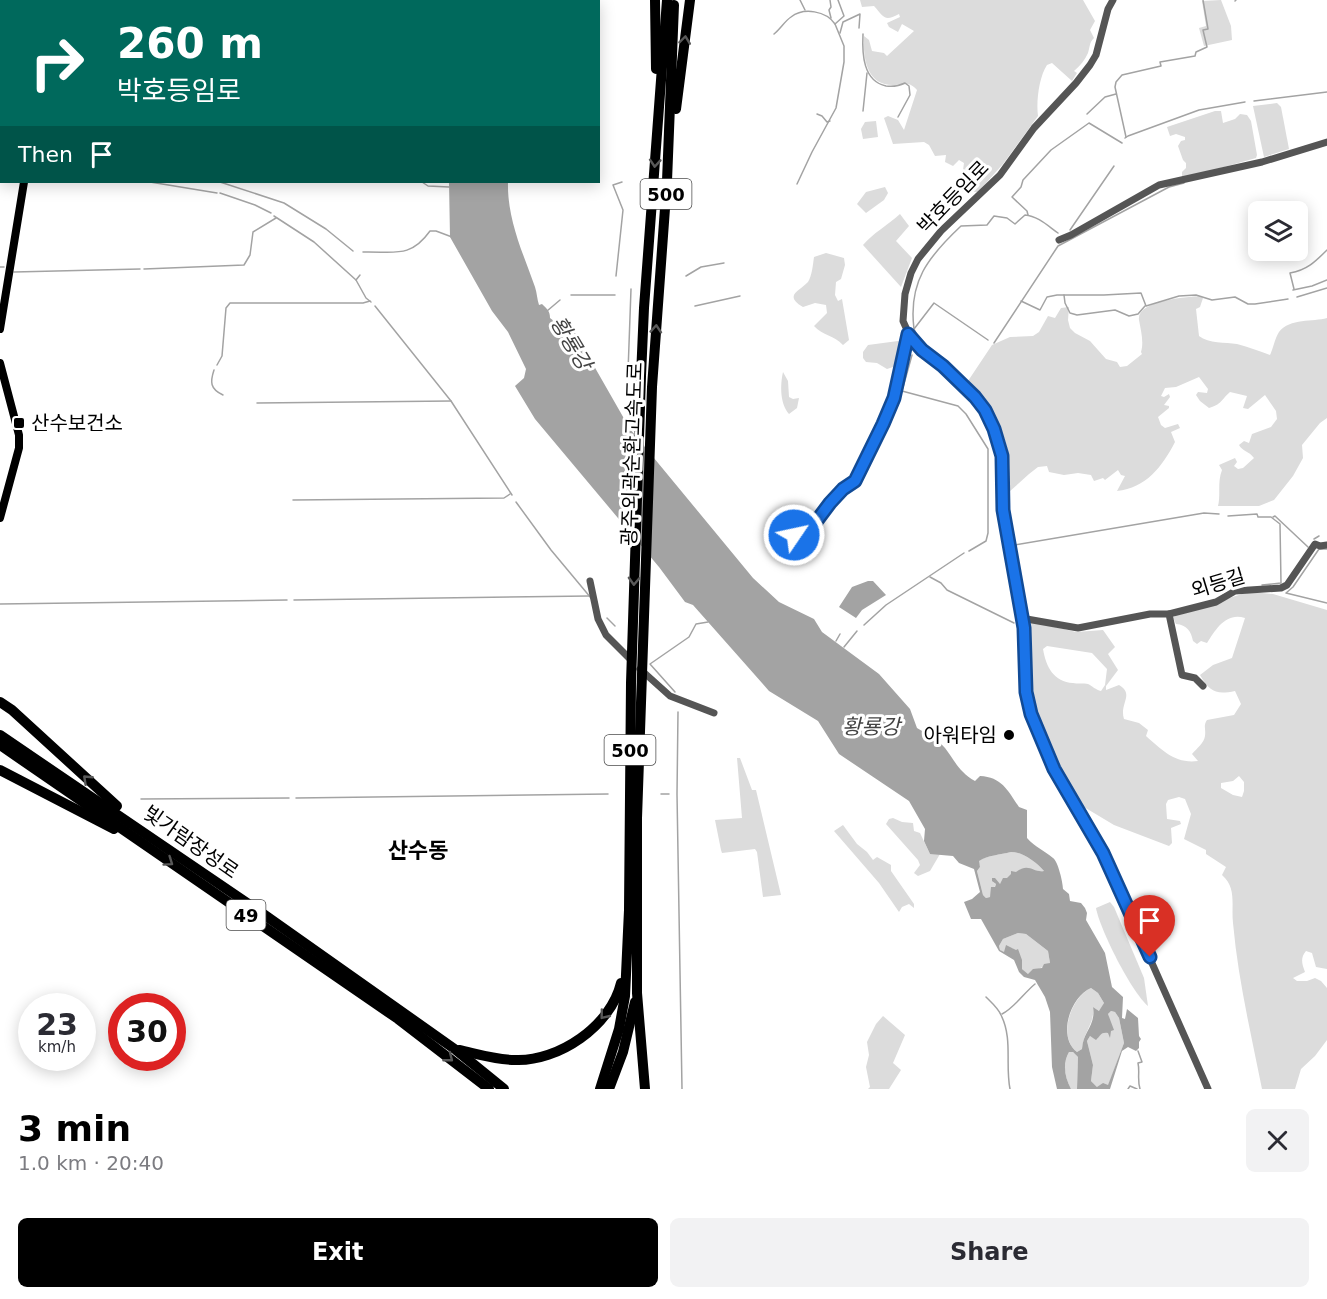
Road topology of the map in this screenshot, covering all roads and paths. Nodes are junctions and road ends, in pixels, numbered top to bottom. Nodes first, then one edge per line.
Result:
1 (655, 0) edge
2 (667, 0) edge
3 (674, 0) edge
4 (690, 0) edge
5 (1113, 0) edge
6 (657, 134) junction
7 (1327, 141) edge
8 (667, 181) junction
9 (24, 183) edge
10 (1059, 240) dead end
11 (0, 329) edge
12 (908, 334) junction
13 (0, 363) edge
14 (0, 518) edge
15 (794, 535) dead end
16 (1327, 545) edge
17 (590, 581) dead end
18 (1169, 614) junction
19 (1021, 618) junction
20 (1203, 686) dead end
21 (0, 702) edge
22 (714, 713) dead end
23 (0, 735) edge
24 (0, 745) edge
25 (0, 770) edge
26 (633, 818) junction
27 (146, 832) junction
28 (135, 838) junction
29 (633, 910) junction
30 (627, 962) junction
31 (637, 993) junction
32 (456, 1050) junction
33 (489, 1089) edge
34 (504, 1089) edge
35 (600, 1089) edge
36 (609, 1089) edge
37 (645, 1089) edge
38 (1208, 1089) edge

1 - 6 highway
2 - 6 highway, 광주외곽순환고속도로 / 500
3 - 8 highway, 광주외곽순환고속도로 / 500
8 -> 4 highway
5 - 12 street, 박호등임로
6 -> 26 highway, 광주외곽순환고속도로 / 500
7 - 10 street
26 -> 8 highway, 광주외곽순환고속도로 / 500
9 - 11 main road
12 - 15 street
12 - 19 street
13 - 14 main road
16 - 18 street, 외등길
17 - 22 street
18 - 19 street, 외등길
18 - 20 street, 외등길
19 - 38 street
27 -> 21 highway
23 - 27 highway, 빛가람장성로 / 49
24 - 28 highway, 빛가람장성로 / 49
25 - 28 highway
26 - 29 highway, 광주외곽순환고속도로 / 500
26 - 29 highway, 광주외곽순환고속도로 / 500
27 - 32 highway, 빛가람장성로 / 49
28 -> 33 highway, 빛가람장성로 / 49
29 - 30 highway
29 - 31 highway
30 -> 32 highway
30 - 35 highway
31 - 36 highway
31 - 37 highway
32 - 34 highway, 빛가람장성로 / 49

